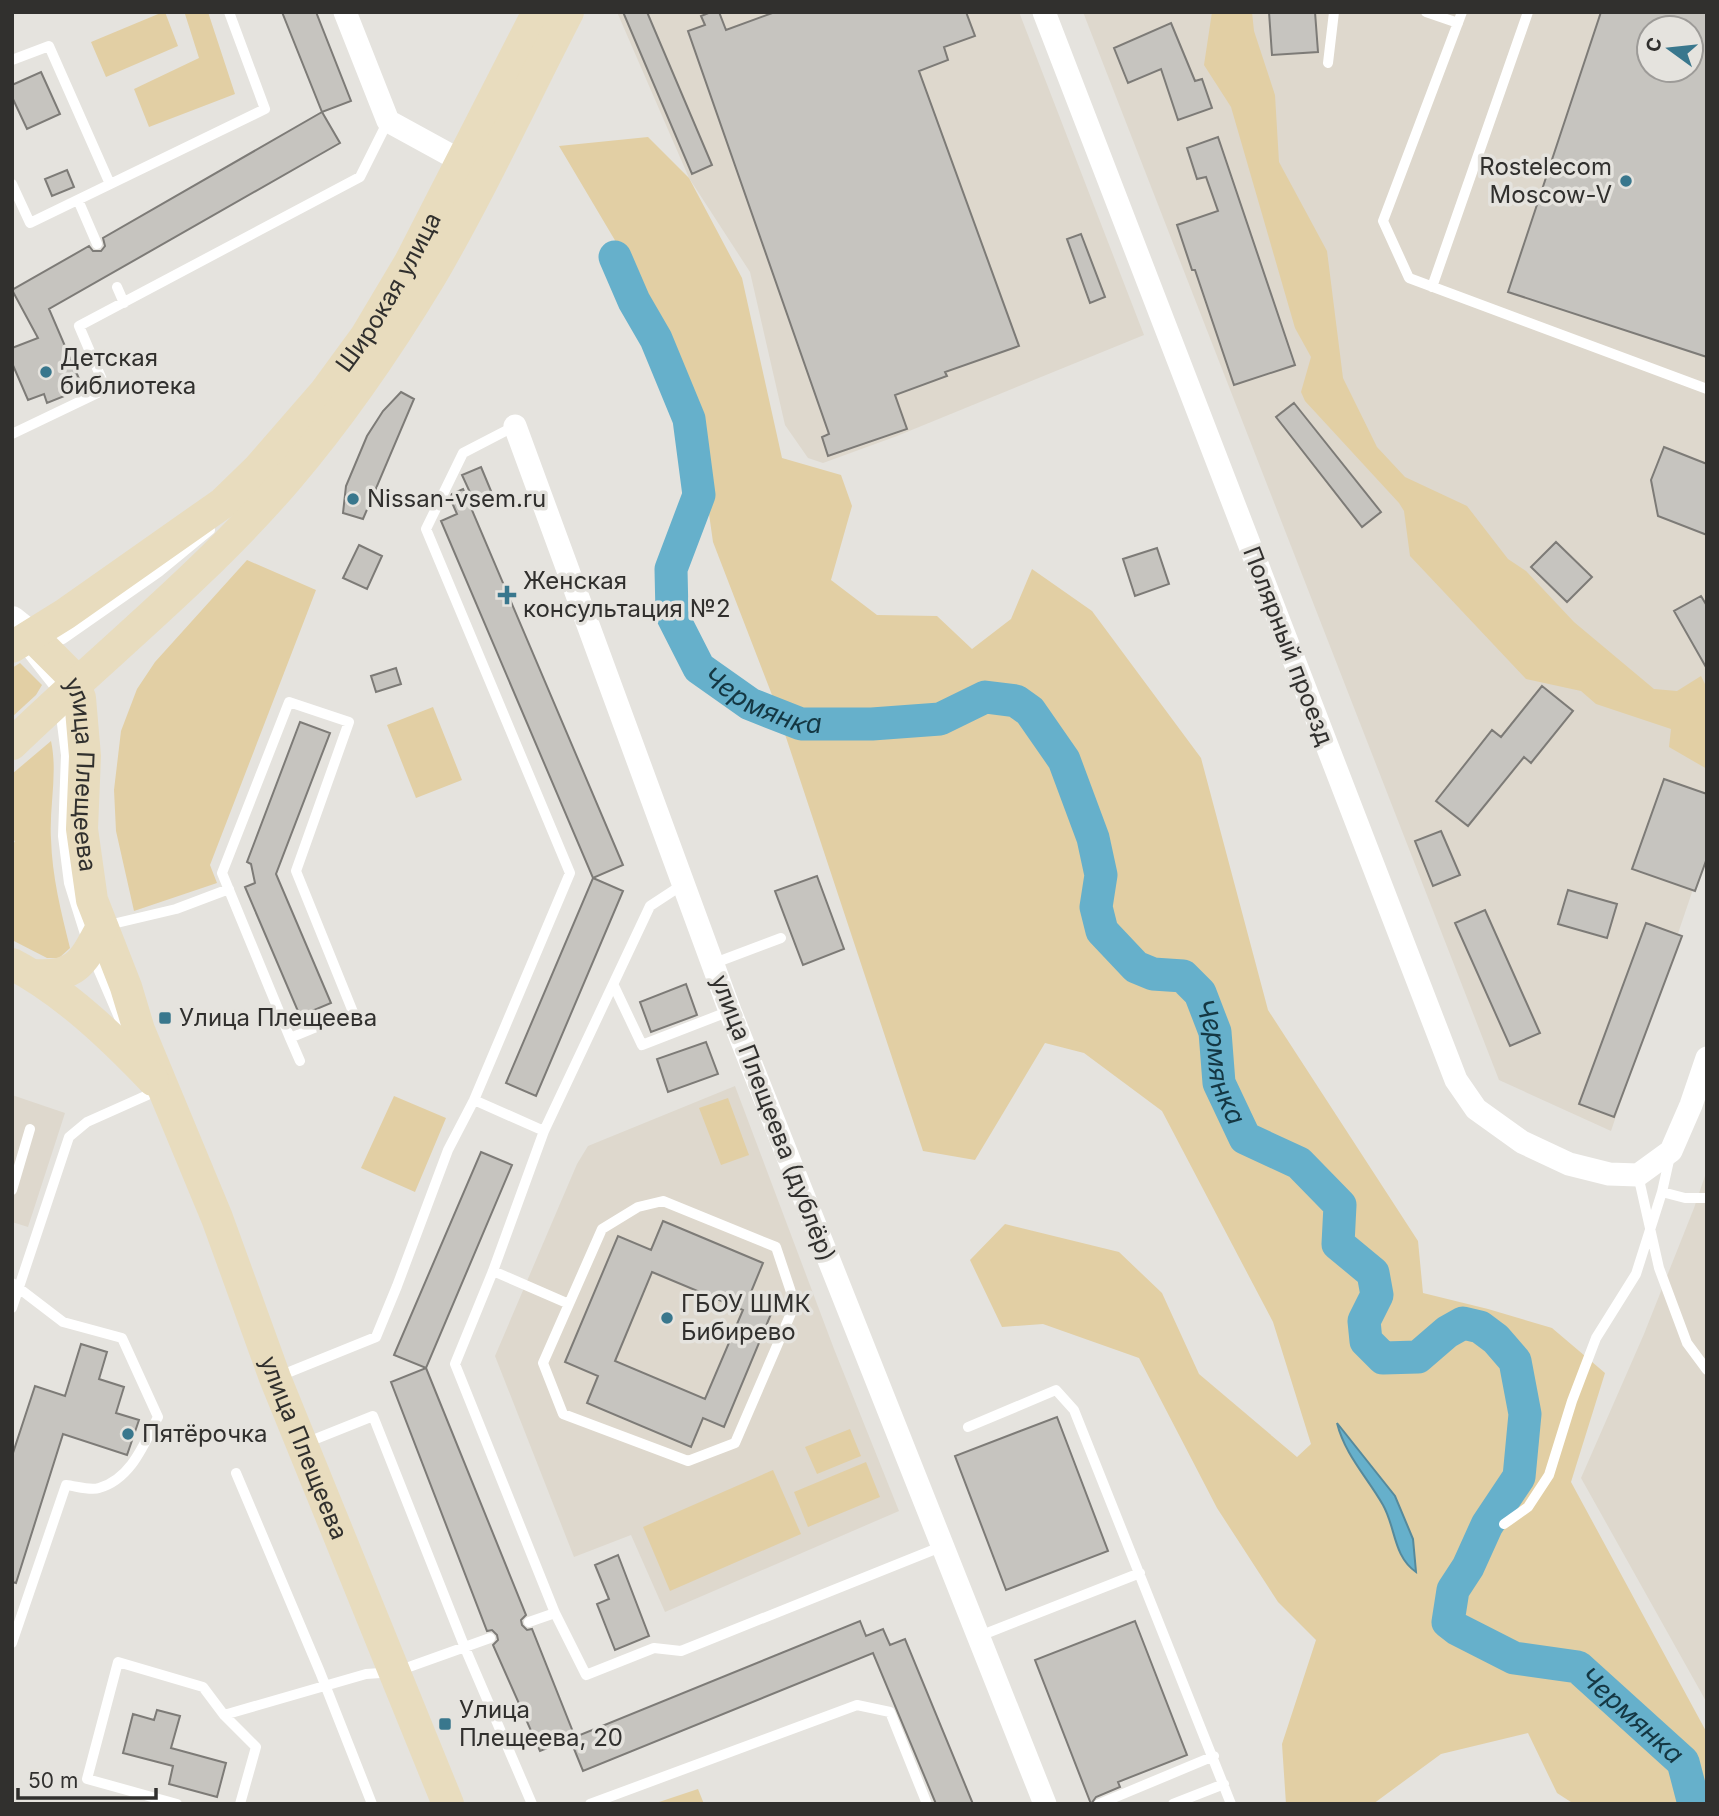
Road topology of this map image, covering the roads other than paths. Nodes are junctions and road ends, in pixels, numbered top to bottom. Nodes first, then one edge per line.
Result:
1 (229, 12) edge
2 (345, 12) edge
3 (538, 12) edge
4 (551, 12) edge
5 (568, 12) edge
6 (1044, 12) edge
7 (1334, 12) edge
8 (1426, 12) edge
9 (1528, 12) edge
10 (1460, 17) edge
11 (527, 59) dead end
12 (12, 60) edge
13 (1328, 63) dead end
14 (388, 121) junction
15 (464, 169) junction
16 (12, 184) edge
17 (110, 184) junction
18 (78, 200) junction
19 (97, 244) dead end
20 (117, 287) dead end
21 (1432, 287) junction
22 (124, 303) junction
23 (1707, 388) edge
24 (326, 411) dead end
25 (515, 426) joint
26 (12, 434) edge
27 (266, 477) dead end
28 (227, 529) junction
29 (165, 582) dead end
30 (22, 641) edge
31 (63, 684) junction
32 (12, 744) edge
33 (682, 885) junction
34 (229, 889) junction
35 (96, 938) junction
36 (781, 938) dead end
37 (712, 964) junction
38 (23, 970) edge
39 (614, 986) junction
40 (730, 1011) junction
41 (290, 1038) junction
42 (1707, 1058) edge
43 (300, 1061) dead end
44 (136, 1062) junction
45 (161, 1089) junction
46 (474, 1100) junction
47 (30, 1129) dead end
48 (544, 1131) junction
49 (1671, 1151) junction
50 (1638, 1175) junction
51 (12, 1190) edge
52 (1662, 1192) junction
53 (1707, 1198) edge
54 (1650, 1227) junction
55 (493, 1271) junction
56 (15, 1286) edge
57 (569, 1304) junction
58 (12, 1308) edge
59 (1707, 1370) edge
60 (275, 1378) junction
61 (968, 1427) dead end
62 (301, 1445) junction
63 (236, 1473) dead end
64 (1504, 1524) dead end
65 (943, 1546) junction
66 (1140, 1573) junction
67 (555, 1613) junction
68 (529, 1622) dead end
69 (977, 1637) junction
70 (490, 1638) dead end
71 (12, 1643) edge
72 (465, 1648) junction
73 (395, 1672) junction
74 (326, 1685) junction
75 (224, 1715) junction
76 (1214, 1756) junction
77 (1224, 1784) junction
78 (177, 1804) edge
79 (240, 1804) edge
80 (372, 1804) edge
81 (448, 1804) edge
82 (532, 1804) edge
83 (590, 1804) edge
84 (927, 1804) edge
85 (1045, 1804) edge
86 (1099, 1804) edge
87 (1173, 1804) edge
88 (1231, 1804) edge

1 - 17 lane
2 - 14 street
3 - 15 main road, Широкая улица
4 - 11 lane
5 - 28 main road, Широкая улица
6 - 50 street, Полярный проезд
7 - 13 lane
8 - 10 lane
9 - 21 lane
10 - 21 lane
12 - 17 lane
14 - 15 street
14 - 22 lane
15 - 24 lane, Широкая улица
15 - 30 main road, Широкая улица
16 - 18 lane
17 - 18 lane
18 - 19 lane
20 - 22 lane
21 - 23 lane
22 - 26 lane
25 - 33 street, улица Плещеева (дублёр)
25 - 46 lane
27 - 28 lane
28 - 31 main road, Широкая улица
29 - 30 lane
30 - 31 main road, улица Плещеева
31 - 32 main road, Широкая улица
31 - 35 main road, улица Плещеева
33 - 37 street, улица Плещеева (дублёр)
33 - 39 lane
34 - 35 lane
34 - 41 lane
34 - 41 lane
35 - 38 main road, улица Плещеева
35 - 44 lane
35 - 45 main road, улица Плещеева
36 - 37 lane
37 - 40 street, улица Плещеева (дублёр)
38 - 44 main road, улица Плещеева
39 - 40 lane
39 - 48 lane
40 - 65 street, улица Плещеева (дублёр)
41 - 43 lane
42 - 49 street
44 - 45 main road, улица Плещеева
45 - 56 lane
45 - 60 main road, улица Плещеева
46 - 48 lane
46 - 60 lane
47 - 51 lane
48 - 55 lane
49 - 50 street
49 - 52 lane
50 - 54 lane
52 - 53 lane
52 - 54 lane
54 - 59 lane
54 - 64 lane
55 - 57 lane
55 - 67 lane
56 - 58 lane
56 - 71 lane
57 - 57 lane
60 - 62 main road, улица Плещеева
61 - 66 lane
62 - 72 lane
62 - 73 main road, улица Плещеева
63 - 74 lane
65 - 67 lane
65 - 69 street, улица Плещеева (дублёр)
66 - 69 lane
66 - 76 lane
67 - 68 lane
69 - 85 street, улица Плещеева (дублёр)
70 - 72 lane
72 - 73 lane
72 - 82 lane
73 - 74 lane
73 - 81 main road, улица Плещеева
74 - 75 lane
74 - 80 lane
75 - 78 lane
75 - 79 lane
76 - 77 lane
76 - 86 lane
77 - 87 lane
77 - 88 lane
83 - 84 lane

